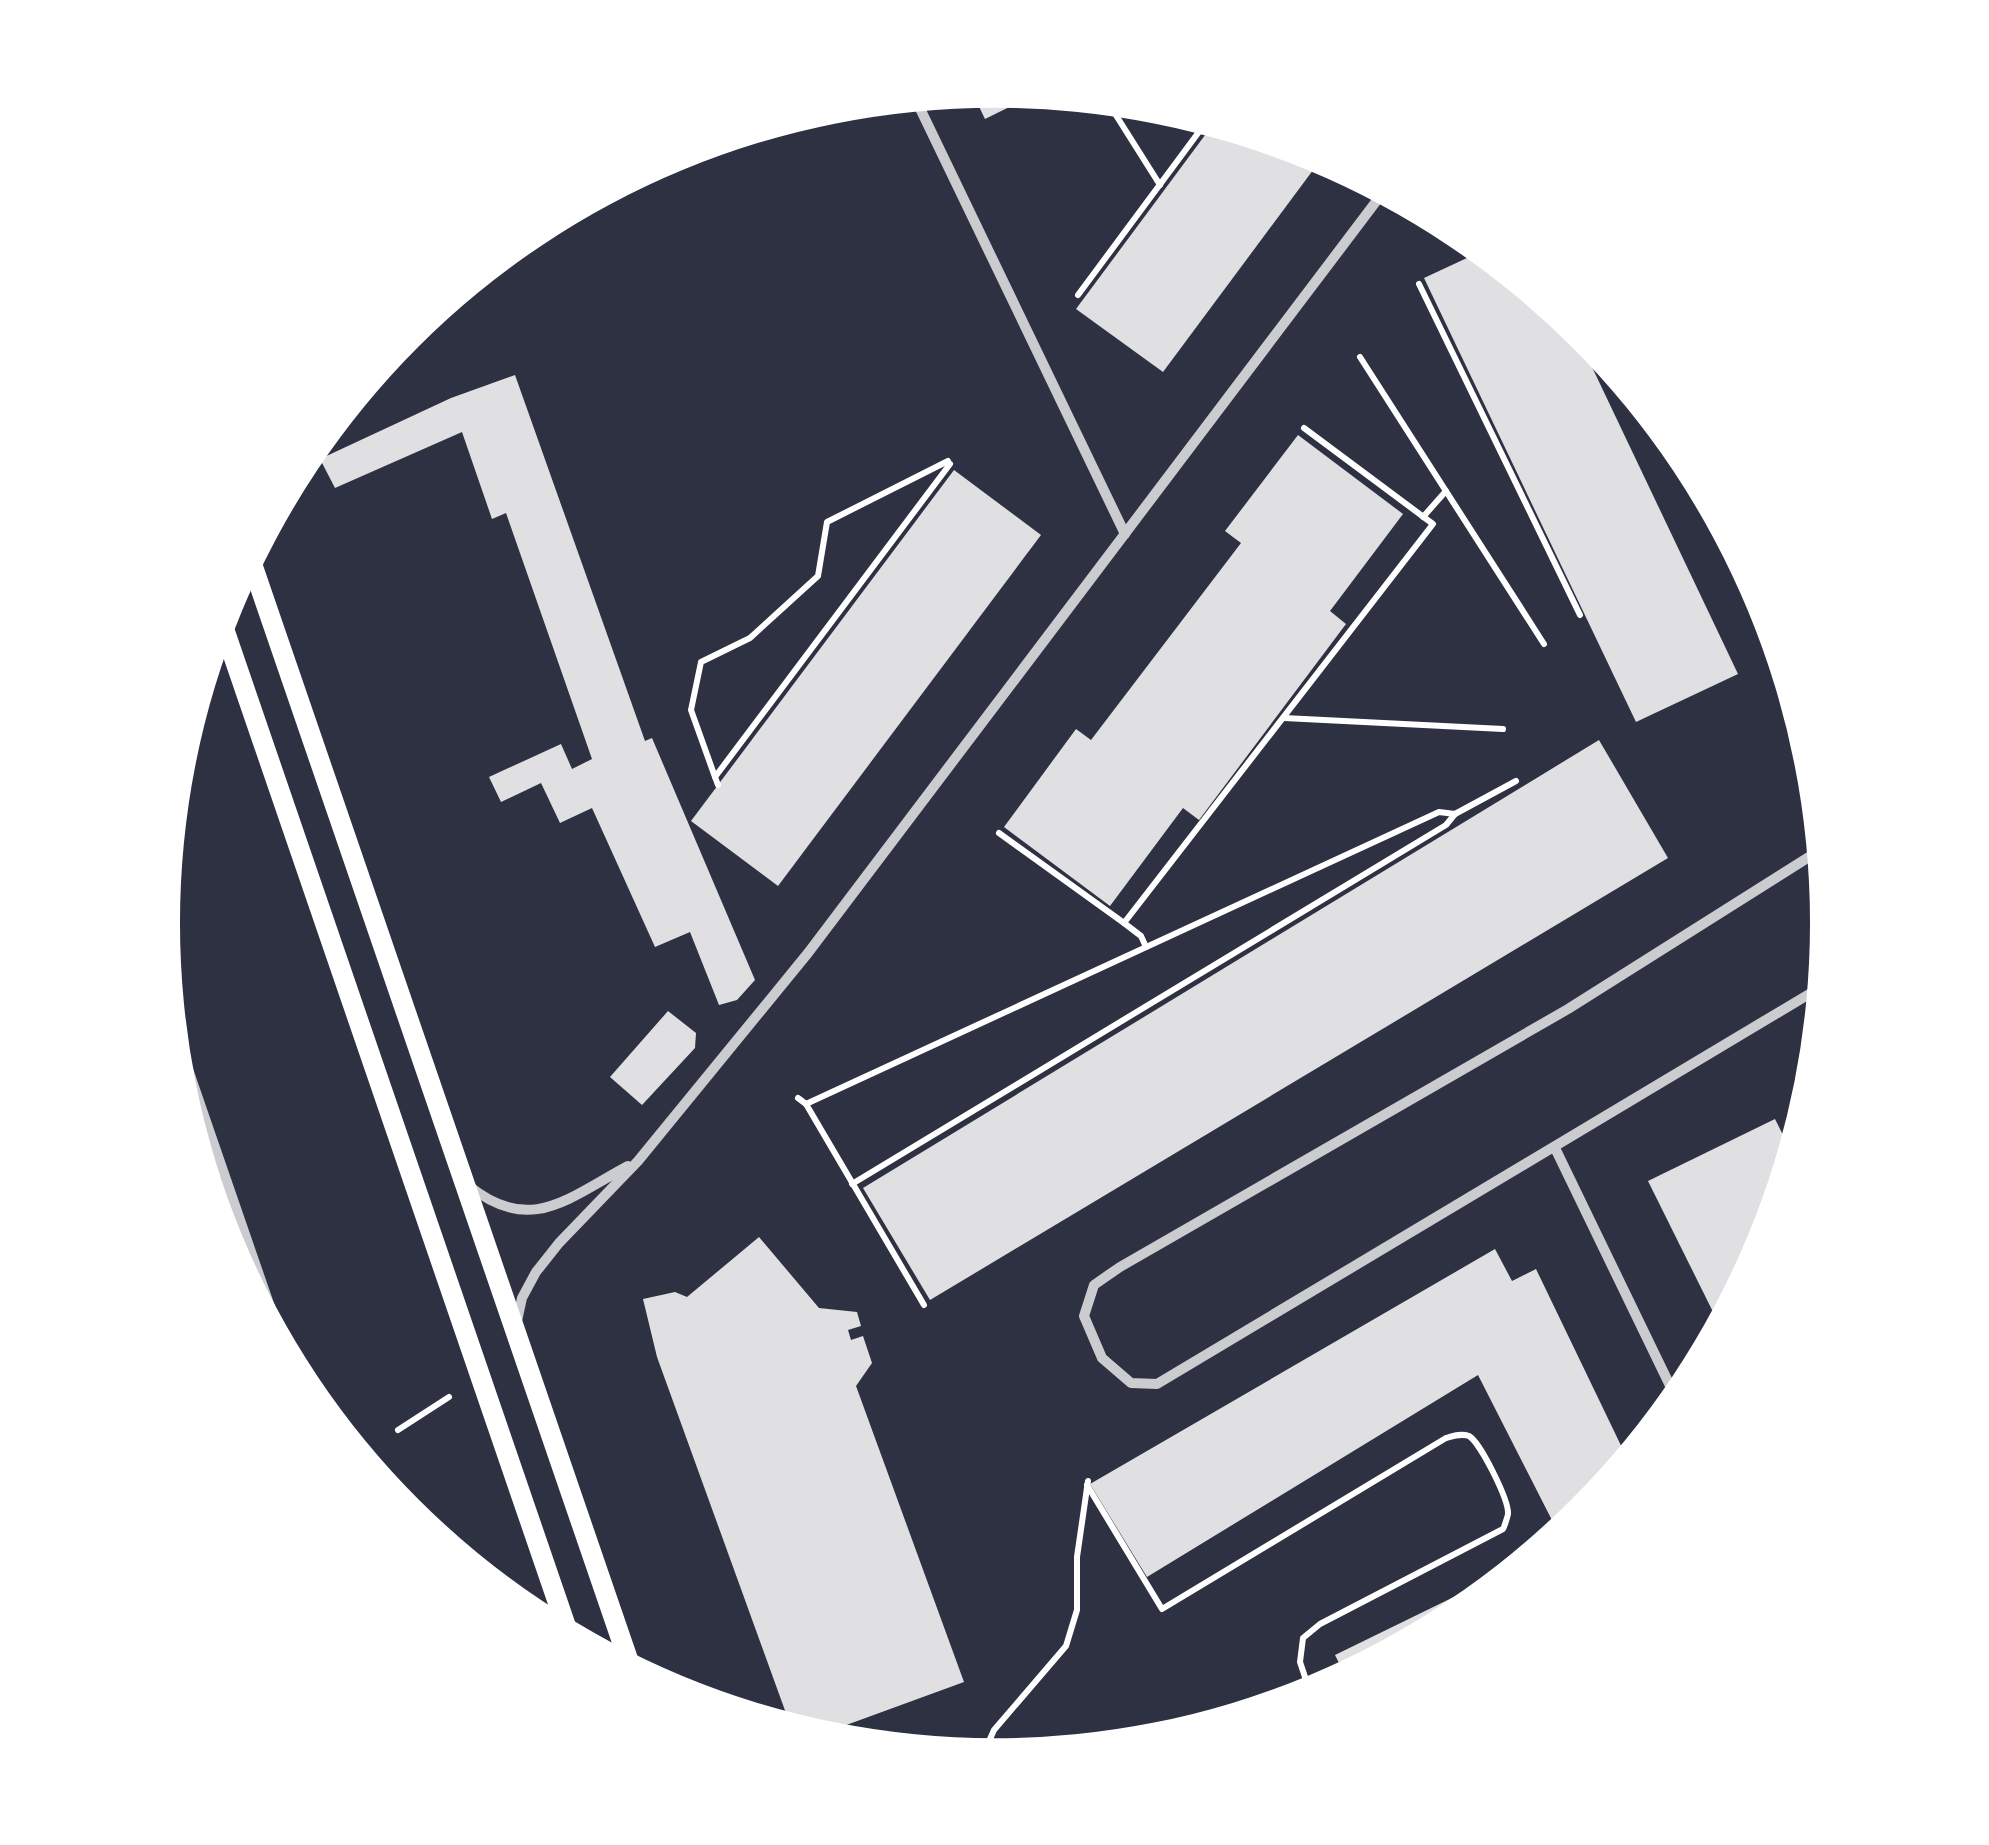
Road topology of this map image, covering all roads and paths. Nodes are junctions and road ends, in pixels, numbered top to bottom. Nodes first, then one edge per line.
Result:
1 (920, 111) edge
2 (1118, 117) edge
3 (1198, 133) edge
4 (1160, 185) junction
5 (1376, 203) edge
6 (1418, 284) dead end
7 (1078, 296) dead end
8 (1360, 357) dead end
9 (1304, 428) dead end
10 (1446, 492) junction
11 (1423, 517) junction
12 (1125, 534) junction
13 (257, 578) edge
14 (1580, 615) dead end
15 (229, 644) edge
16 (1544, 644) dead end
17 (1283, 718) junction
18 (1503, 729) dead end
19 (716, 781) joint
20 (1516, 781) dead end
21 (1454, 814) junction
22 (999, 833) dead end
23 (1807, 858) edge
24 (1124, 923) junction
25 (1146, 947) junction
26 (1806, 996) edge
27 (798, 1098) dead end
28 (806, 1104) junction
29 (200, 1105) edge
30 (1554, 1148) junction
31 (638, 1161) junction
32 (465, 1182) junction
33 (852, 1184) junction
34 (255, 1262) edge
35 (924, 1304) dead end
36 (515, 1327) junction
37 (1668, 1381) edge
38 (449, 1397) dead end
39 (398, 1430) dead end
40 (561, 1612) edge
41 (624, 1648) edge
42 (1305, 1676) edge
43 (991, 1738) edge

1 - 12 street
2 - 4 path
3 - 4 path
4 - 7 path
5 - 12 street
6 - 14 path
8 - 10 path
9 - 11 path
10 - 11 path
10 - 16 path
11 - 17 path
12 - 31 street
13 - 32 main road
15 - 40 main road
17 - 18 path
17 - 24 path
19 - 19 path
20 - 21 path
21 - 25 path
21 - 33 path
22 - 24 path
23 - 30 street
24 - 25 path
25 - 28 path
26 - 30 street
27 - 28 path
28 - 33 path
29 - 34 street
30 - 37 street
31 - 32 street
31 - 36 street
32 - 36 main road
33 - 35 path
36 - 41 main road
38 - 39 path
42 - 43 path

